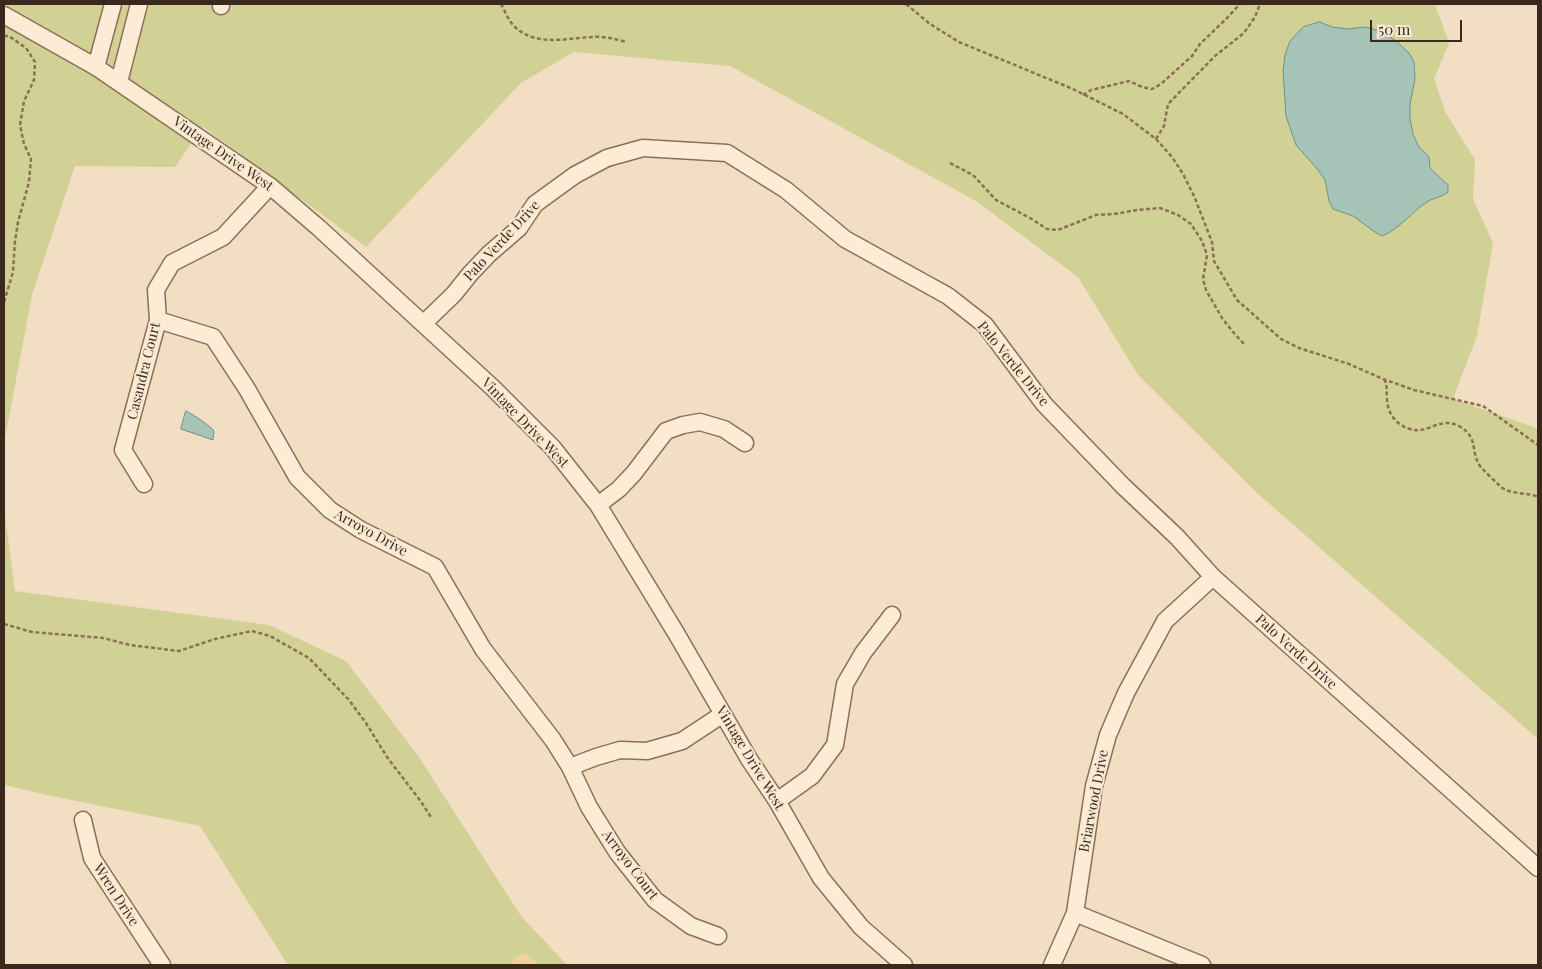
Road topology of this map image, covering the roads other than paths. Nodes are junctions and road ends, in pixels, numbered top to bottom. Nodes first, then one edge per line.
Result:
1 (113, 4) edge
2 (139, 4) edge
3 (4, 15) edge
4 (96, 67) junction
5 (119, 82) junction
6 (270, 186) junction
7 (158, 320) junction
8 (423, 324) junction
9 (744, 443) dead end
10 (144, 484) dead end
11 (598, 505) junction
12 (1213, 577) junction
13 (892, 615) dead end
14 (723, 714) junction
15 (570, 766) junction
16 (777, 801) junction
17 (83, 820) dead end
18 (1538, 868) edge
19 (1075, 914) junction
20 (718, 936) dead end
21 (162, 965) edge
22 (904, 965) edge
23 (1052, 965) edge
24 (1202, 965) edge

1 - 4 street
2 - 5 street
3 - 4 street, Vintage Drive West
4 - 5 street, Vintage Drive West
5 - 6 street, Vintage Drive West
6 - 7 street, Casandra Court
6 - 8 street, Vintage Drive West
7 - 10 street, Casandra Court
7 - 15 street, Arroyo Drive
8 - 11 street, Vintage Drive West
8 - 12 street, Palo Verde Drive
9 - 11 street
11 - 14 street, Vintage Drive West
12 - 18 street, Palo Verde Drive
12 - 19 street, Briarwood Drive
13 - 16 street
14 - 15 street
14 - 16 street, Vintage Drive West
15 - 20 street, Arroyo Court
16 - 22 street, Vintage Drive West
17 - 21 street, Wren Drive
19 - 23 street, Briarwood Drive
19 - 24 street

